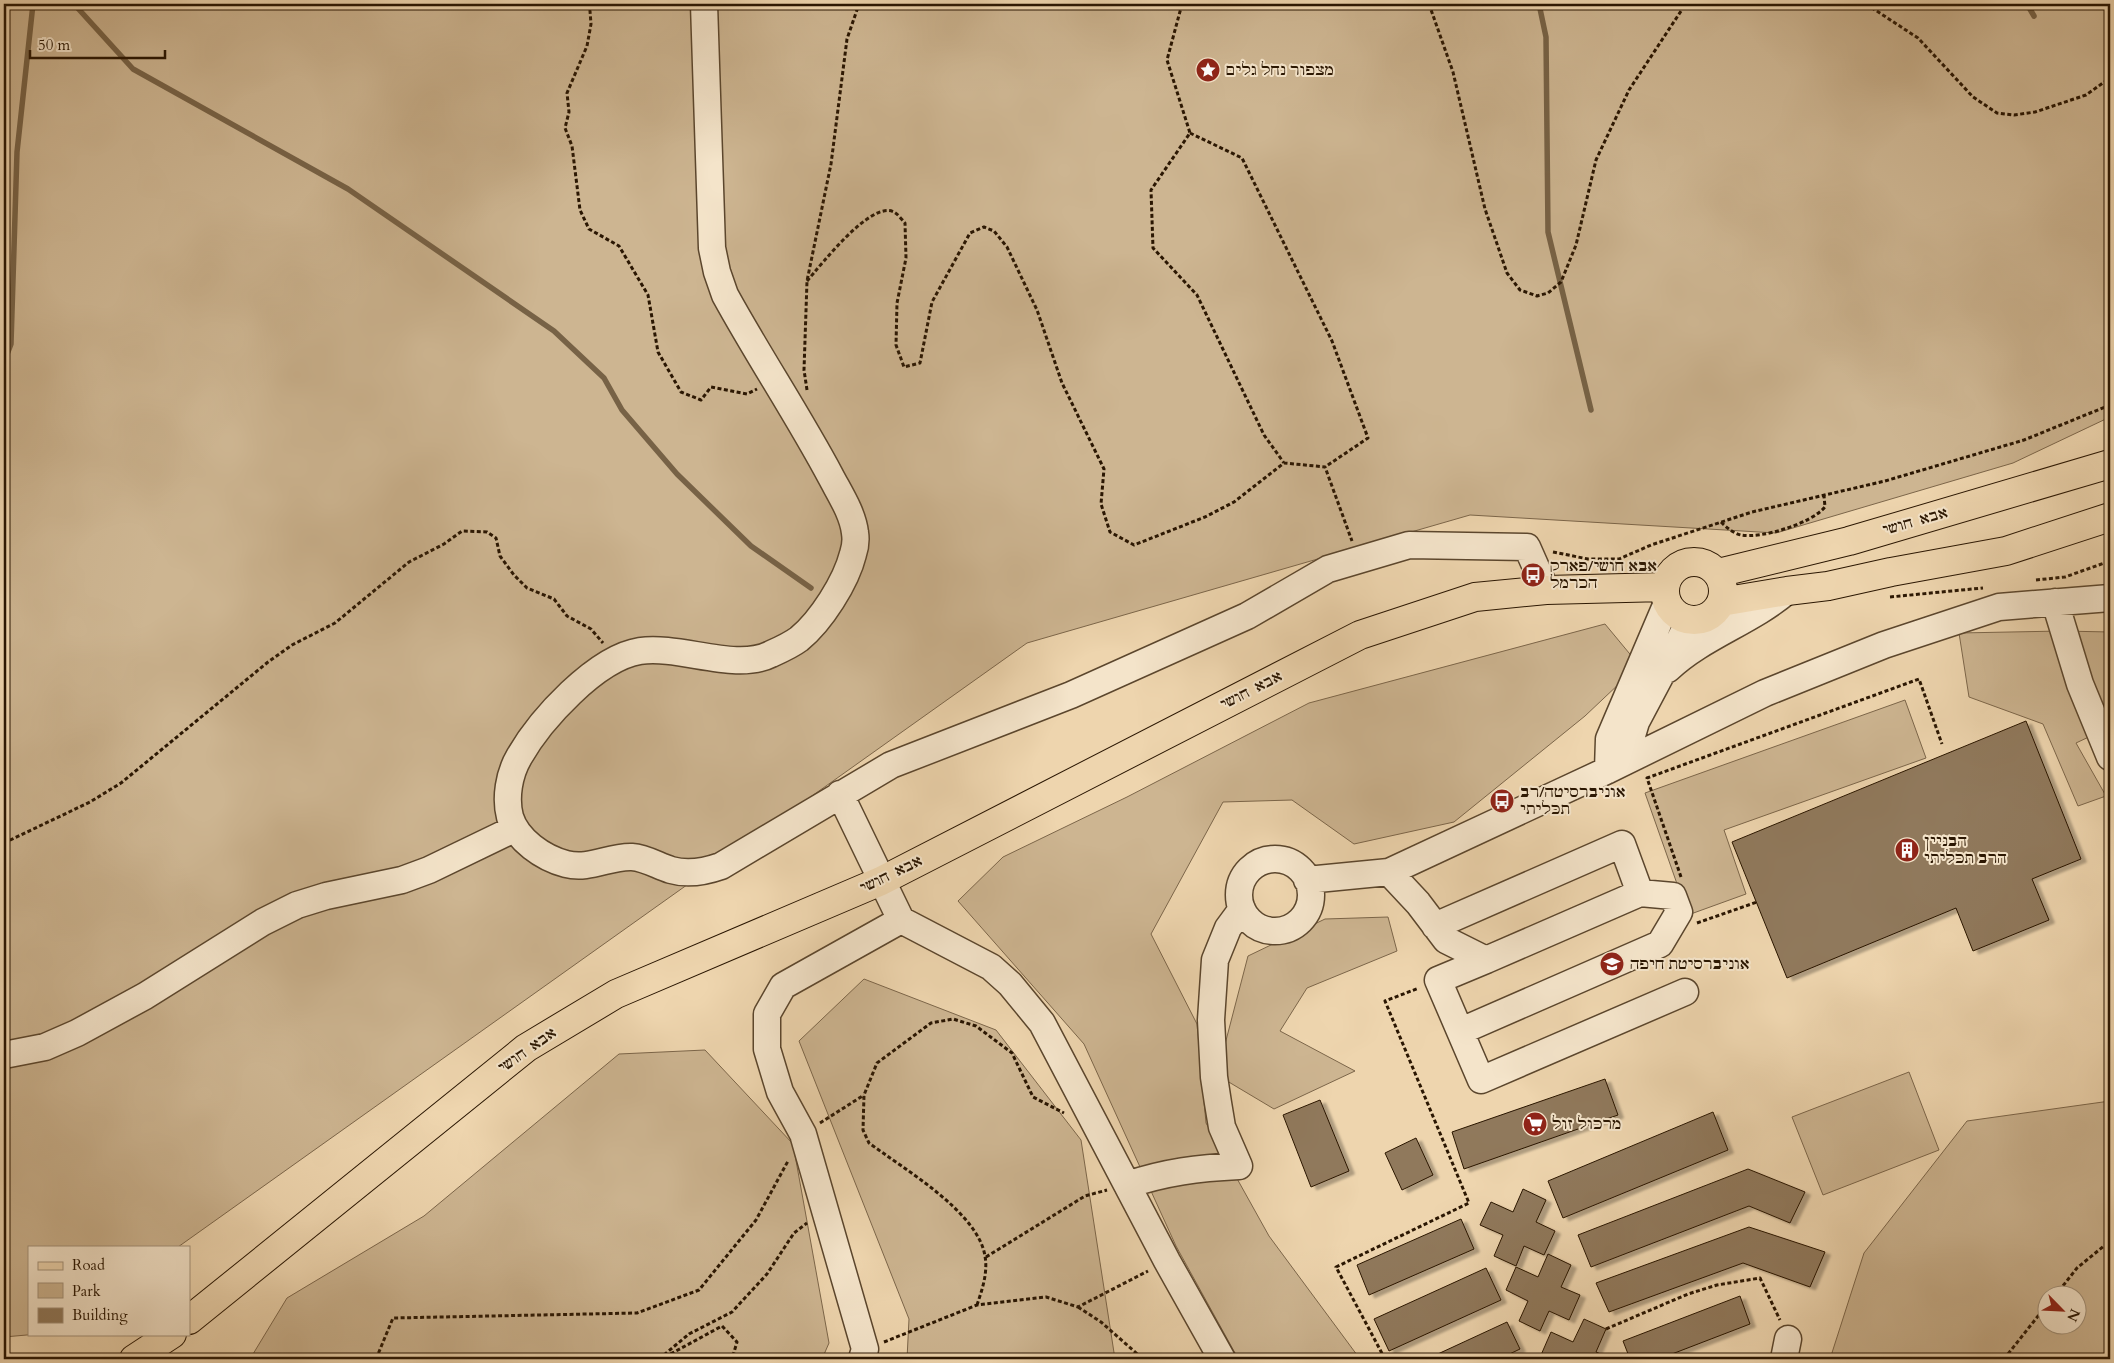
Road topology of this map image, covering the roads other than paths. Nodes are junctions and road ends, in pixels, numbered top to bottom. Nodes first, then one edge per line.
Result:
1 (704, 4) edge
2 (2110, 464) edge
3 (2110, 517) edge
4 (1718, 573) junction
5 (1546, 590) junction
6 (1787, 591) junction
7 (1666, 595) junction
8 (2110, 598) edge
9 (1721, 602) junction
10 (2055, 602) junction
11 (1690, 620) junction
12 (1659, 678) junction
13 (1609, 739) junction
14 (2110, 757) edge
15 (1616, 766) junction
16 (840, 794) junction
17 (1556, 794) junction
18 (514, 828) junction
19 (1389, 872) junction
20 (881, 880) junction
21 (1307, 880) junction
22 (1640, 893) junction
23 (1242, 910) junction
24 (901, 920) junction
25 (1435, 926) junction
26 (1486, 960) junction
27 (1685, 992) dead end
28 (1461, 1031) junction
29 (4, 1055) edge
30 (1127, 1185) junction
31 (190, 1319) edge
32 (169, 1336) edge
33 (864, 1354) edge
34 (134, 1359) edge
35 (1222, 1359) edge

1 - 18 street
2 - 4 main road, אבא חושי
3 - 6 main road
4 - 7 main road
4 - 9 main road
5 - 7 main road, אבא חושי
5 - 16 street
5 - 20 main road, אבא חושי
6 - 9 main road
6 - 12 street
7 - 11 main road
7 - 13 street
8 - 10 street
9 - 11 main road
10 - 14 street
10 - 15 street
11 - 12 street
12 - 15 street
13 - 15 street
13 - 17 street
15 - 17 street
16 - 18 street
16 - 20 street
17 - 19 street
18 - 29 street
19 - 21 street
19 - 25 street
20 - 24 street
20 - 31 main road, אבא חושי
21 - 23 street
21 - 23 street
22 - 25 street
22 - 26 street
22 - 28 street
23 - 30 street
24 - 30 street
24 - 33 street
25 - 26 street
26 - 28 street
27 - 28 street
30 - 35 street
32 - 34 main road

